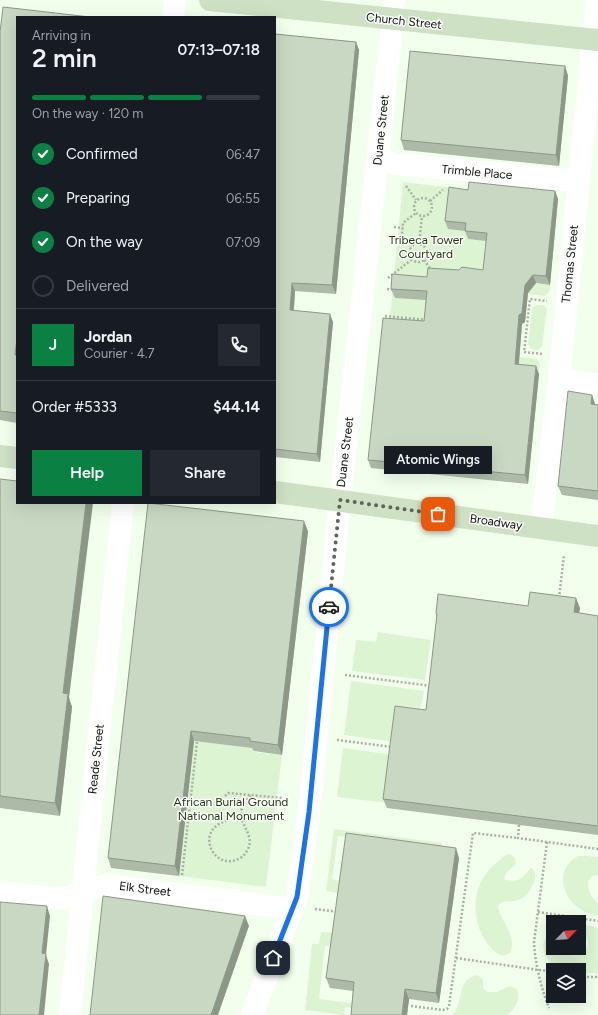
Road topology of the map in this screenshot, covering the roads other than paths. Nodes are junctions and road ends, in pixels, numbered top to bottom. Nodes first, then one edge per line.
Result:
1 (175, 0) edge
2 (210, 0) edge
3 (597, 0) edge
4 (394, 10) edge
5 (173, 16) edge
6 (596, 40) edge
7 (379, 154) junction
8 (579, 177) junction
9 (559, 380) junction
10 (598, 384) edge
11 (0, 456) edge
12 (16, 458) edge
13 (276, 492) edge
14 (340, 500) junction
15 (123, 504) edge
16 (541, 528) junction
17 (598, 536) edge
18 (0, 892) edge
19 (82, 892) junction
20 (292, 909) junction
21 (70, 1015) edge
22 (252, 1015) edge

1 - 5 street
2 - 4 main road, Church Street
3 - 6 street, Thomas Street
4 - 6 main road, Church Street
4 - 7 street, Duane Street
6 - 8 street, Thomas Street
7 - 8 street, Trimble Place
7 - 14 street, Duane Street
8 - 9 street, Thomas Street
9 - 10 street
9 - 16 street, Thomas Street
11 - 12 main road
13 - 14 main road, Broadway
14 - 16 main road, Broadway
14 - 20 street, Duane Street
15 - 19 street, Reade Street
16 - 17 main road, Broadway
18 - 19 street, Elk Street
19 - 20 street, Elk Street
19 - 21 street, Reade Street
20 - 22 street, Duane Street

